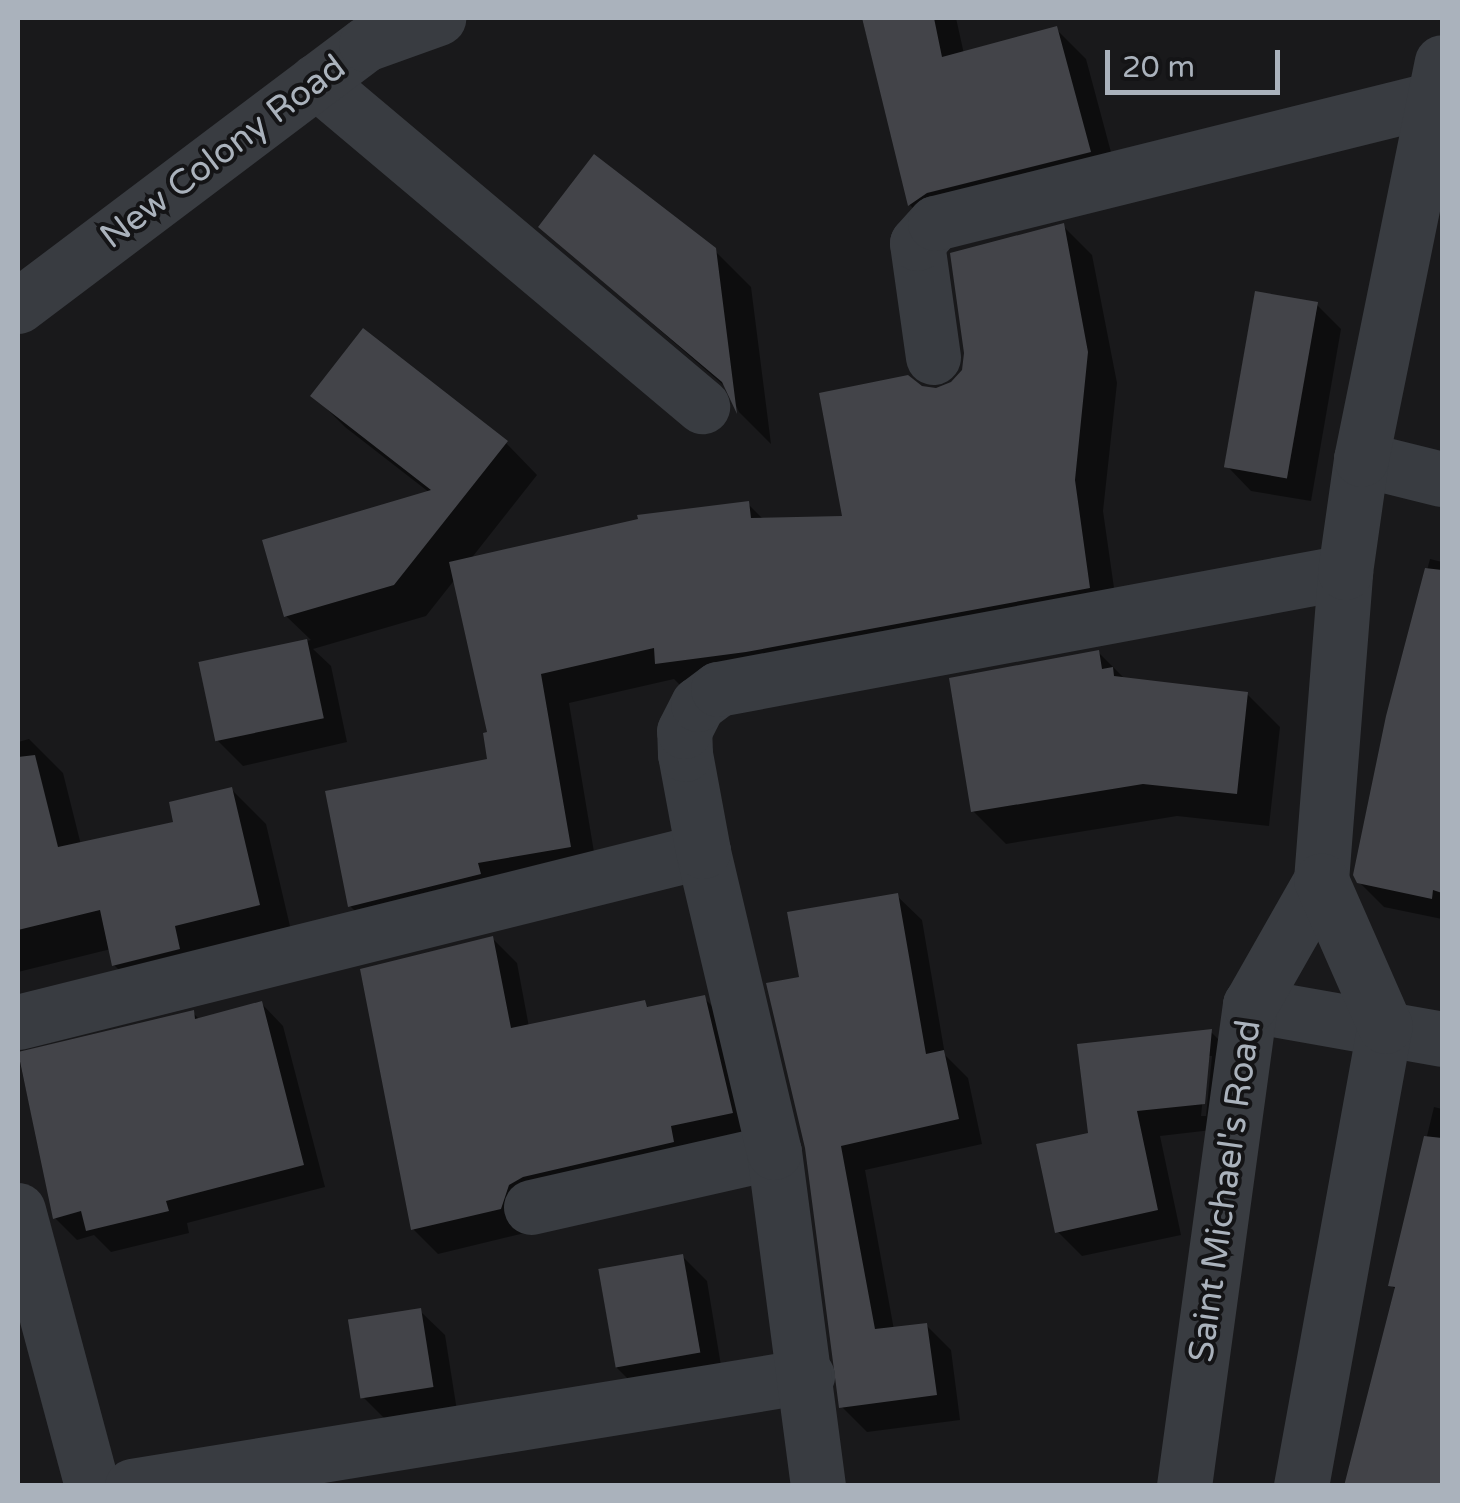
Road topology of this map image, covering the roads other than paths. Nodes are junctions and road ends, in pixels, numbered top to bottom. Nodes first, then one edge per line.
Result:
1 (438, 18) edge
2 (353, 31) edge
3 (1438, 80) edge
4 (316, 81) junction
5 (18, 306) edge
6 (933, 357) dead end
7 (702, 406) dead end
8 (1362, 459) junction
9 (1442, 479) edge
10 (1345, 572) junction
11 (703, 851) junction
12 (1320, 880) junction
13 (1250, 1005) junction
14 (18, 1022) edge
15 (1384, 1026) junction
16 (1442, 1039) edge
17 (774, 1152) junction
18 (531, 1207) dead end
19 (18, 1210) edge
20 (807, 1376) junction
21 (92, 1486) edge
22 (132, 1486) edge
23 (818, 1486) edge
24 (1184, 1486) edge
25 (1301, 1486) edge

1 - 2 street, New Colony Road
2 - 4 street, New Colony Road
3 - 6 street
3 - 8 street
4 - 5 street, New Colony Road
4 - 7 street
8 - 9 street
8 - 10 street
10 - 11 street
10 - 12 street
11 - 14 street
11 - 17 street
12 - 13 street, Saint Michael's Road
12 - 15 street
13 - 15 street
13 - 24 street, Saint Michael's Road
15 - 16 street
15 - 25 street
17 - 18 street
17 - 20 street
19 - 21 street
20 - 22 street
20 - 23 street

